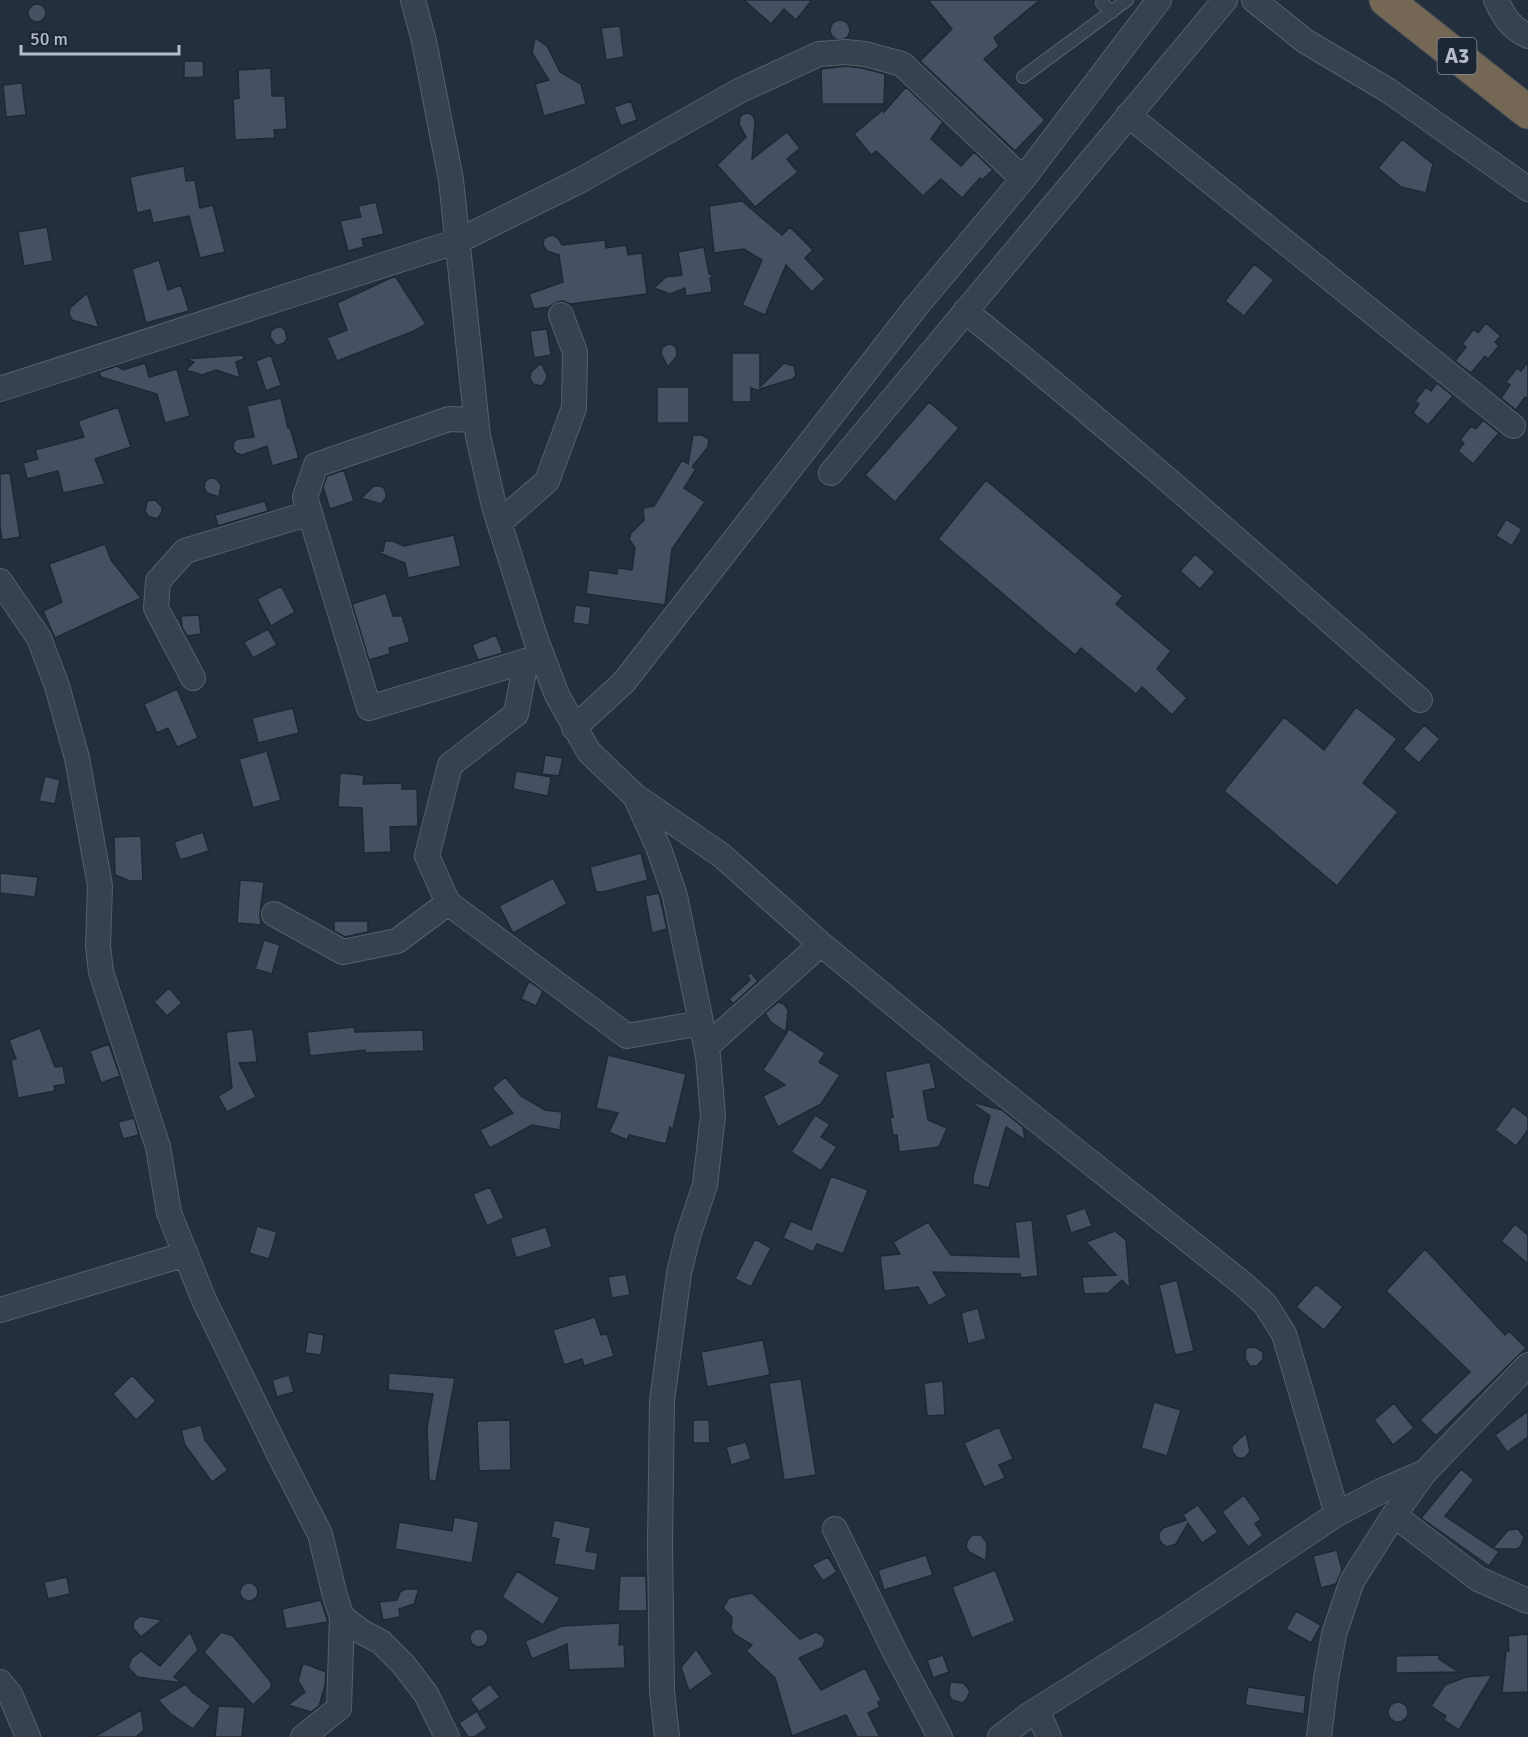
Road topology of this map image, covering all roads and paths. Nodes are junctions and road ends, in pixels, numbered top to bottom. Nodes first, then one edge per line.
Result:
1 (413, 0) edge
2 (1127, 0) edge
3 (1159, 0) edge
4 (1225, 0) edge
5 (1254, 0) edge
6 (1386, 0) edge
7 (1496, 0) edge
8 (1102, 3) dead end
9 (1112, 12) junction
10 (1528, 36) edge
11 (1023, 77) dead end
12 (1528, 112) edge
13 (1128, 115) junction
14 (1023, 179) junction
15 (1528, 189) edge
16 (458, 242) junction
17 (964, 311) junction
18 (561, 315) dead end
19 (0, 389) edge
20 (476, 420) junction
21 (1513, 426) dead end
22 (831, 473) dead end
23 (310, 513) junction
24 (499, 523) junction
25 (0, 581) edge
26 (534, 658) junction
27 (193, 678) dead end
28 (1420, 700) dead end
29 (574, 728) junction
30 (635, 796) junction
31 (448, 903) junction
32 (274, 914) dead end
33 (821, 945) junction
34 (701, 1023) junction
35 (706, 1047) junction
36 (186, 1254) junction
37 (0, 1310) edge
38 (1528, 1365) edge
39 (1425, 1472) junction
40 (1337, 1514) junction
41 (1394, 1515) junction
42 (836, 1529) dead end
43 (1528, 1601) edge
44 (342, 1617) junction
45 (0, 1682) edge
46 (1037, 1710) junction
47 (28, 1737) edge
48 (303, 1737) edge
49 (447, 1737) edge
50 (667, 1737) edge
51 (940, 1737) edge
52 (1000, 1737) edge
53 (1049, 1737) edge
54 (1319, 1737) edge

1 - 16 street
2 - 9 lane
3 - 14 street
4 - 13 street
5 - 15 street
6 - 12 highway, A3
7 - 10 street
8 - 9 lane
9 - 11 lane
13 - 17 street
13 - 21 street
14 - 16 street
14 - 29 street
16 - 19 street
16 - 20 street
17 - 22 street
17 - 28 street
18 - 24 street
20 - 23 street
20 - 24 street
23 - 26 street
23 - 27 street
24 - 26 street
25 - 36 street
26 - 29 street
26 - 31 street
29 - 30 street
30 - 33 street
30 - 34 street
31 - 32 street
31 - 34 street
33 - 35 street
33 - 40 street
34 - 35 street
35 - 50 street
36 - 37 street
36 - 44 street
38 - 39 street
39 - 40 street
39 - 41 street
40 - 46 street
41 - 43 street
41 - 54 street
42 - 51 street
44 - 48 street
44 - 49 street
45 - 47 street
46 - 52 street
46 - 53 street

